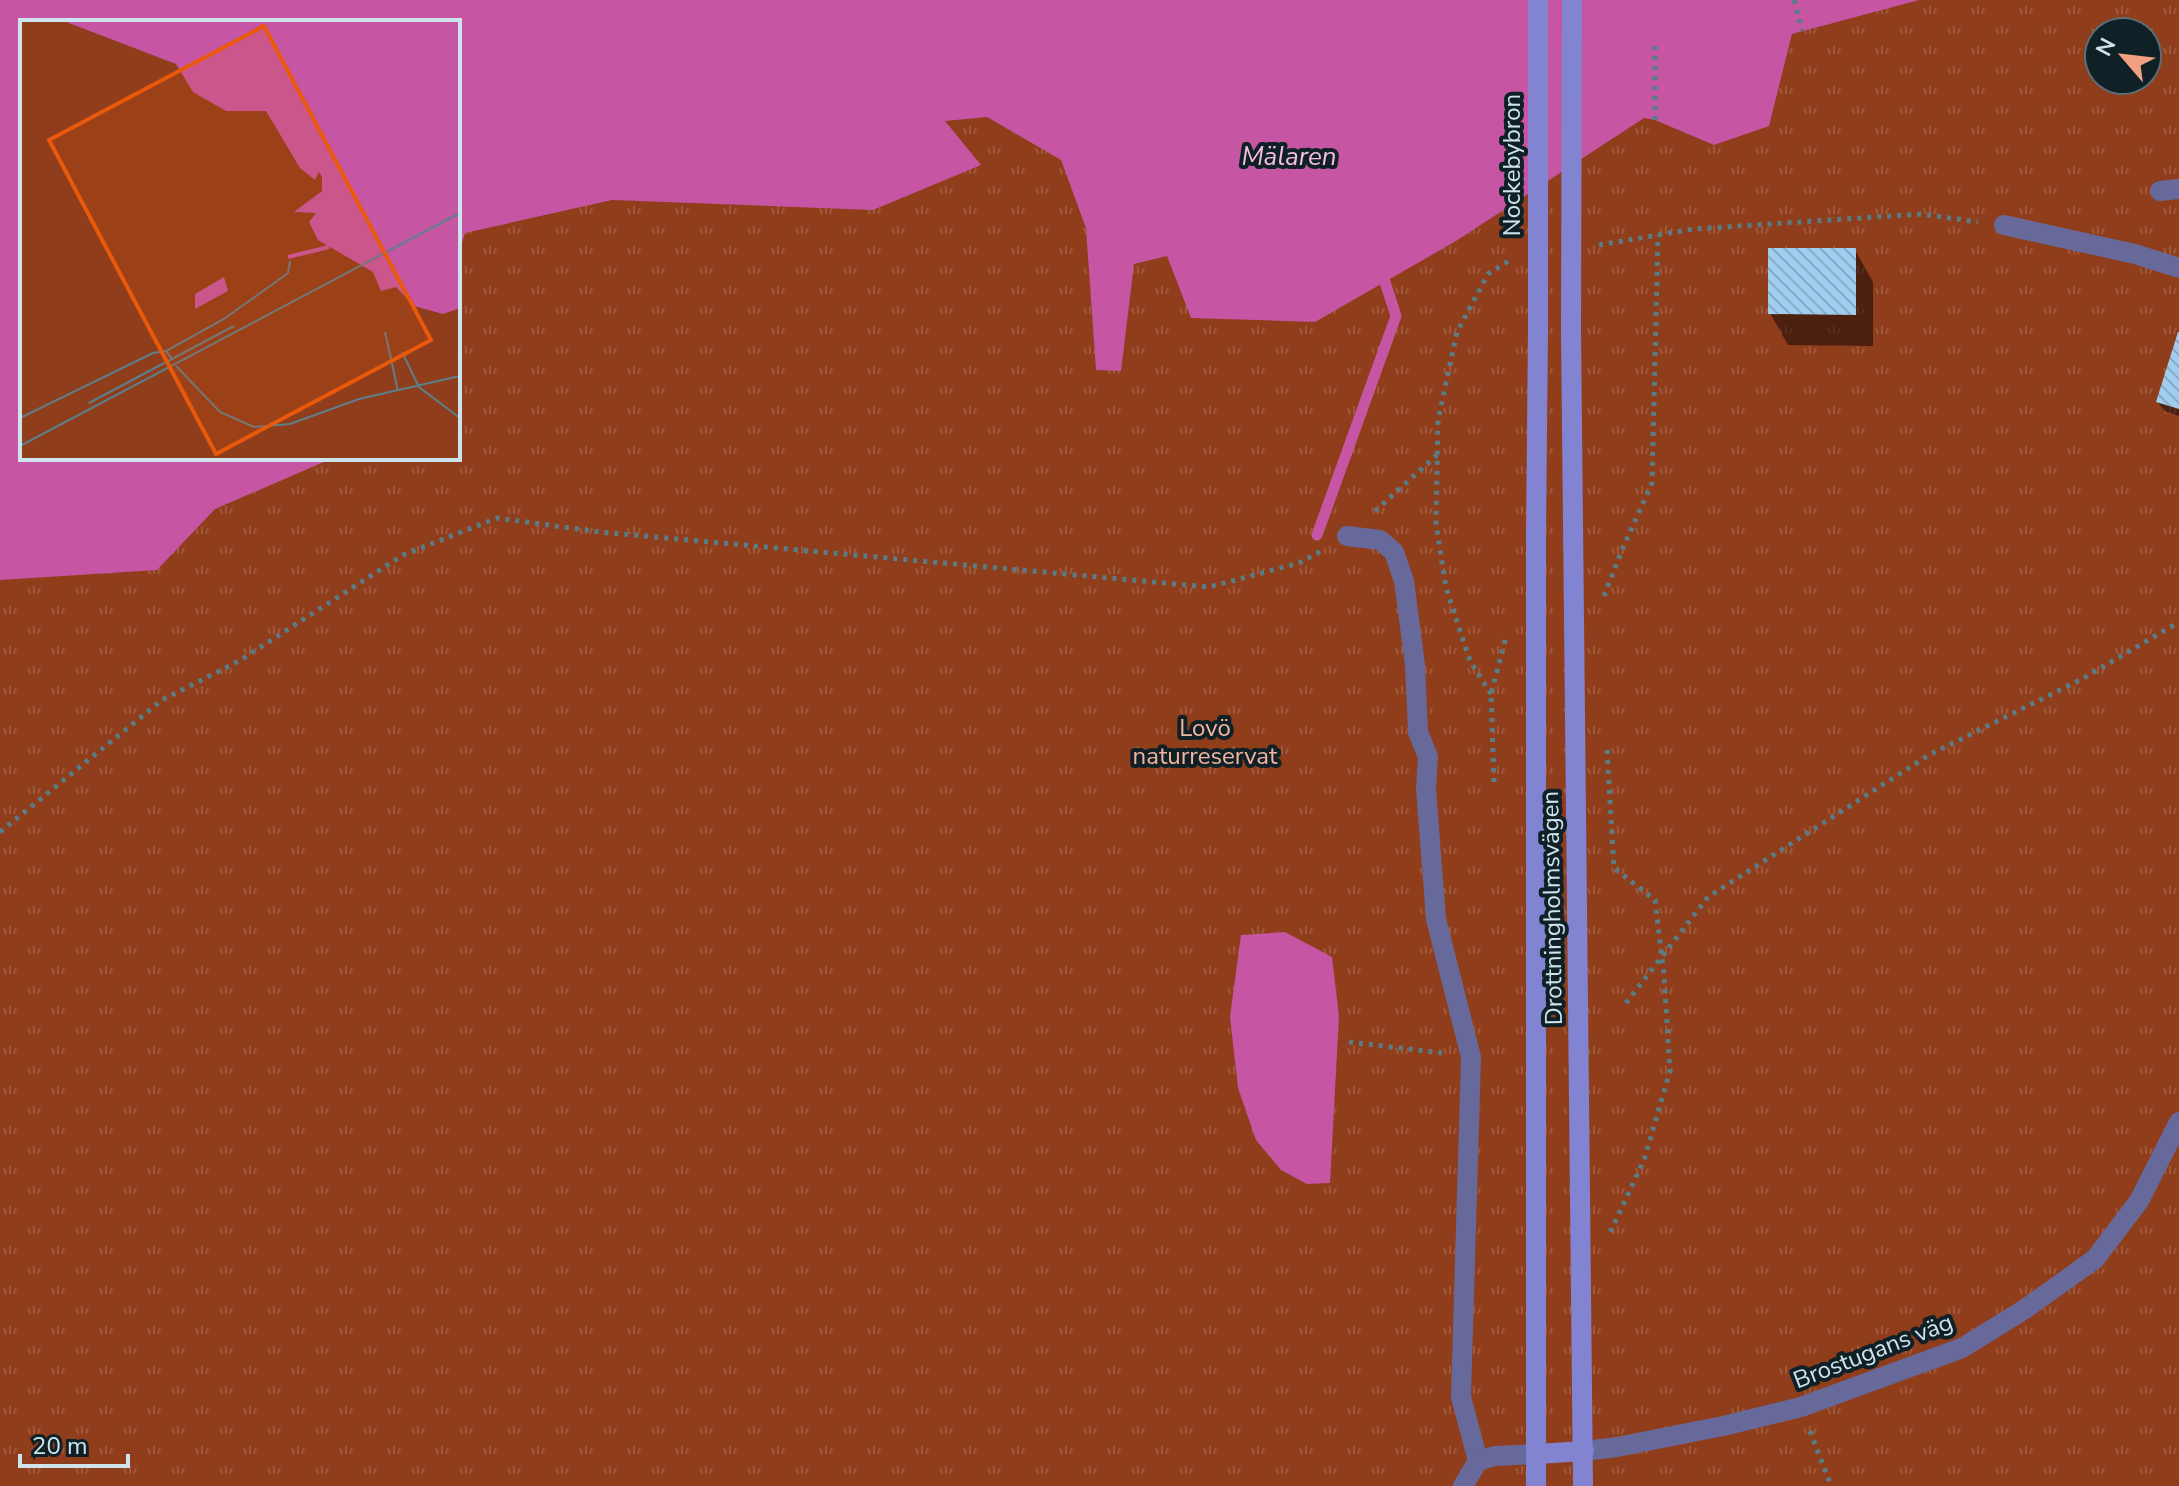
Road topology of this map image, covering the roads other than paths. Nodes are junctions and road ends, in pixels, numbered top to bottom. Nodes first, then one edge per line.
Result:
1 (1538, 0) edge
2 (1572, 0) edge
3 (2004, 225) road end
4 (2179, 268) edge
5 (1538, 331) joint
6 (1347, 536) road end
7 (2179, 1122) edge
8 (1584, 1451) junction
9 (1537, 1454) junction
10 (1478, 1461) junction
11 (1463, 1486) edge
12 (1536, 1486) edge
13 (1583, 1486) edge

1 - 5 main road, Nockebybron, bridge
2 - 8 main road, Drottningholmsvägen, bridge
3 - 4 street
5 - 9 main road, Drottningholmsvägen
6 - 10 street
7 - 8 street, Brostugans väg
8 - 9 main road
8 - 13 main road, Drottningholmsvägen
9 - 10 street
9 - 12 main road, Drottningholmsvägen
10 - 11 street

